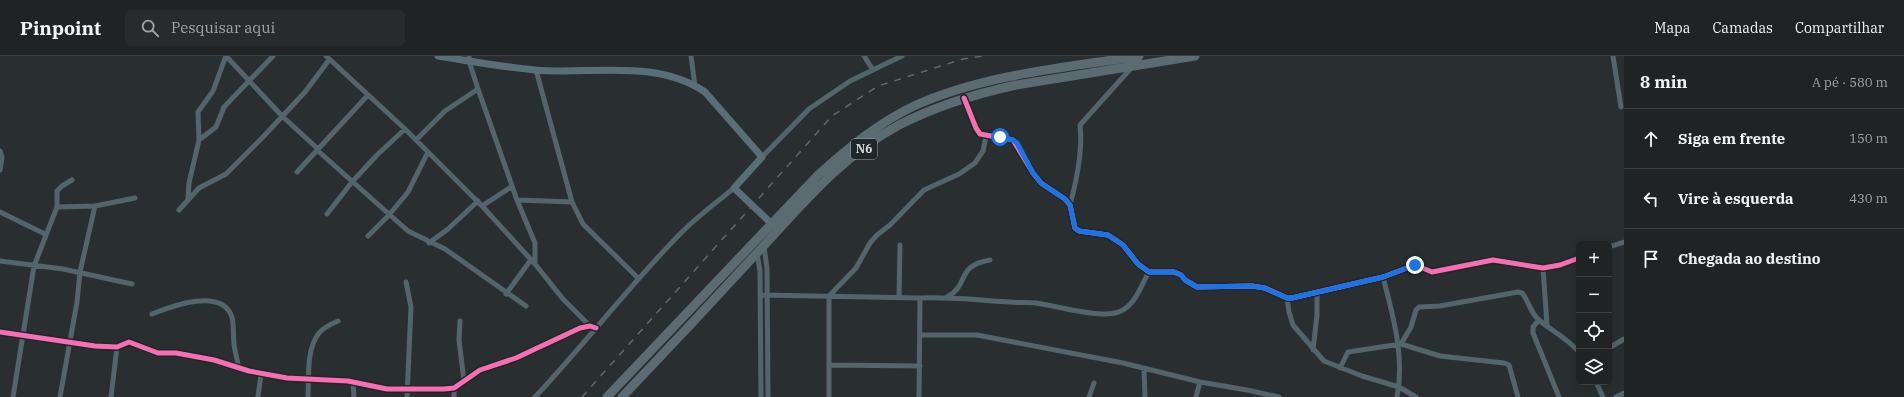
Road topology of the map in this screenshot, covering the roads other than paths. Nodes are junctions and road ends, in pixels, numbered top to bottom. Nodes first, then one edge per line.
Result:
1 (273, 56) edge
2 (438, 56) edge
3 (691, 56) edge
4 (864, 56) edge
5 (902, 56) edge
6 (1139, 56) edge
7 (1195, 56) edge
8 (1613, 56) edge
9 (328, 58) edge
10 (469, 59) edge
11 (1132, 67) junction
12 (536, 70) junction
13 (873, 70) junction
14 (248, 81) junction
15 (695, 86) junction
16 (478, 89) junction
17 (368, 95) junction
18 (964, 98) junction
19 (1622, 106) dead end
20 (282, 116) junction
21 (404, 129) junction
22 (986, 136) junction
23 (199, 140) junction
24 (416, 140) junction
25 (318, 150) junction
26 (0, 151) edge
27 (428, 152) junction
28 (762, 157) junction
29 (0, 170) edge
30 (297, 172) dead end
31 (72, 180) dead end
32 (352, 182) junction
33 (511, 187) junction
34 (734, 188) junction
35 (135, 198) dead end
36 (188, 199) junction
37 (517, 200) junction
38 (478, 201) junction
39 (572, 202) junction
40 (1070, 205) junction
41 (95, 206) junction
42 (482, 206) junction
43 (57, 207) junction
44 (179, 210) dead end
45 (0, 212) edge
46 (327, 214) dead end
47 (389, 215) junction
48 (775, 227) junction
49 (45, 234) junction
50 (368, 236) dead end
51 (1624, 242) edge
52 (429, 243) junction
53 (900, 245) dead end
54 (1612, 246) edge
55 (760, 250) junction
56 (1576, 259) edge
57 (990, 260) dead end
58 (0, 261) edge
59 (530, 261) junction
60 (535, 264) junction
61 (34, 266) junction
62 (1543, 268) junction
63 (80, 272) junction
64 (1149, 272) junction
65 (1383, 277) junction
66 (638, 278) junction
67 (406, 282) dead end
68 (132, 284) dead end
69 (1317, 293) junction
70 (506, 294) junction
71 (760, 295) junction
72 (768, 295) junction
73 (829, 296) junction
74 (946, 297) junction
75 (899, 298) junction
76 (920, 298) junction
77 (1287, 298) junction
78 (526, 306) dead end
79 (152, 314) dead end
80 (1539, 320) junction
81 (338, 321) dead end
82 (460, 321) dead end
83 (1547, 325) junction
84 (590, 326) junction
85 (596, 328) junction
86 (0, 332) edge
87 (920, 335) junction
88 (24, 336) junction
89 (1624, 339) edge
90 (70, 342) junction
91 (1400, 344) junction
92 (1612, 346) edge
93 (117, 347) junction
94 (1576, 349) edge
95 (1314, 350) junction
96 (829, 365) junction
97 (920, 366) junction
98 (240, 368) junction
99 (1340, 368) junction
100 (1144, 369) junction
101 (261, 374) junction
102 (309, 380) junction
103 (464, 381) junction
104 (353, 382) junction
105 (1200, 382) junction
106 (1094, 383) dead end
107 (1597, 385) edge
108 (1399, 386) junction
109 (454, 388) junction
110 (406, 389) junction
111 (1624, 393) edge
112 (13, 397) edge
113 (60, 397) edge
114 (111, 397) edge
115 (258, 397) edge
116 (308, 397) edge
117 (354, 397) edge
118 (407, 397) edge
119 (454, 397) edge
120 (535, 397) edge
121 (607, 397) edge
122 (622, 397) edge
123 (761, 397) edge
124 (768, 397) edge
125 (829, 397) edge
126 (919, 397) edge
127 (1089, 397) edge
128 (1145, 397) edge
129 (1196, 397) edge
130 (1279, 397) edge
131 (1397, 397) edge
132 (1416, 397) edge
133 (1518, 397) edge
134 (1559, 397) edge
135 (1603, 397) edge
136 (1616, 397) edge

1 - 14 street
2 - 10 street
3 - 15 street
4 - 13 street
5 - 13 street
6 - 48 highway, N6
7 - 11 highway, N6
8 - 19 street
9 - 17 street
9 - 20 street
10 - 12 street
10 - 16 street
11 - 18 highway, N6
11 - 40 street
12 - 15 street
12 - 39 street
13 - 28 street
14 - 20 street
14 - 23 street
14 - 23 street
15 - 28 street
16 - 24 street
16 - 33 street
17 - 21 street
17 - 25 street
18 - 22 street
18 - 48 highway, N6
20 - 25 street
20 - 36 street
21 - 24 street
21 - 32 street
22 - 40 street
22 - 73 street
23 - 36 street
24 - 27 street
25 - 30 street
25 - 32 street
26 - 29 street
27 - 38 street
27 - 47 street
28 - 34 street
31 - 43 street
32 - 46 street
32 - 47 street
33 - 37 street
33 - 42 street
34 - 48 street
34 - 66 street
35 - 41 street
36 - 44 street
37 - 39 street
37 - 60 street
38 - 42 street
38 - 52 street
39 - 66 street
40 - 64 street
41 - 43 street
41 - 63 street
42 - 59 street
43 - 49 street
45 - 49 street
47 - 50 street
47 - 52 street
48 - 55 highway, N6
48 - 121 highway, N6
49 - 61 street
51 - 54 street
52 - 70 street
53 - 75 street
55 - 71 street
55 - 72 street
55 - 122 highway, N6
56 - 62 street
57 - 74 street
58 - 61 street
59 - 60 street
59 - 70 street
60 - 84 street
61 - 63 street
61 - 88 street
62 - 65 street
62 - 83 street
63 - 68 street
63 - 90 street
64 - 74 street
64 - 77 street
65 - 69 street
65 - 91 street
66 - 85 street
67 - 110 street
69 - 77 street
69 - 95 street
70 - 78 street
71 - 72 street
71 - 123 street
72 - 73 street
72 - 124 street
73 - 75 street
73 - 96 street
74 - 76 street
75 - 76 street
76 - 87 street
77 - 95 street
79 - 98 street
80 - 83 street
80 - 91 street
80 - 134 street
81 - 102 street
82 - 103 street
83 - 94 street
84 - 85 street
84 - 103 street
85 - 120 street
86 - 88 street
87 - 97 street
87 - 100 street
88 - 90 street
88 - 112 street
89 - 92 street
90 - 93 street
90 - 113 street
91 - 99 street
91 - 108 street
91 - 133 street
93 - 98 street
93 - 114 street
95 - 99 street
96 - 97 street
96 - 125 street
97 - 126 street
98 - 101 street
99 - 108 street
100 - 105 street
100 - 128 street
101 - 102 street
101 - 115 street
102 - 104 street
102 - 116 street
103 - 109 street
104 - 110 street
104 - 117 street
105 - 129 street
105 - 130 street
106 - 127 street
107 - 135 street
108 - 131 street
108 - 132 street
109 - 110 street
109 - 119 street
110 - 118 street
111 - 136 street

